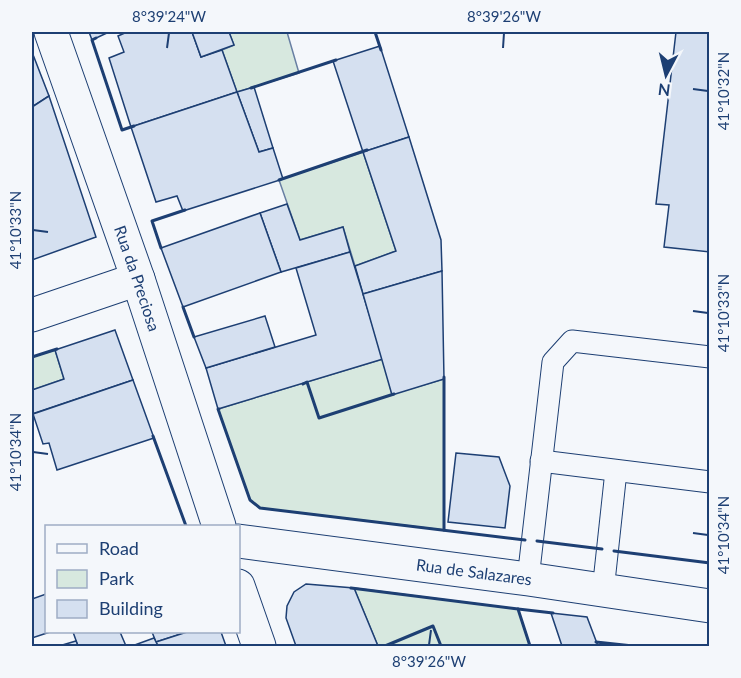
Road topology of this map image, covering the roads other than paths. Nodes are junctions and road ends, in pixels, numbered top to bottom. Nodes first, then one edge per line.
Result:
1 (51, 32) edge
2 (138, 279) junction
3 (32, 315) edge
4 (710, 357) edge
5 (541, 461) junction
6 (616, 471) junction
7 (710, 482) edge
8 (219, 525) edge
9 (240, 542) edge
10 (528, 579) junction
11 (603, 591) junction
12 (240, 592) edge
13 (710, 606) edge
14 (259, 646) edge

1 - 2 street, Rua da Preciosa
2 - 3 street
2 - 8 street, Rua da Preciosa
4 - 5 lane
5 - 6 lane
5 - 10 lane
6 - 7 lane
6 - 11 lane
9 - 10 street, Rua de Salazares
10 - 11 street, Rua de Salazares
11 - 13 street, Rua de Salazares
12 - 14 street

